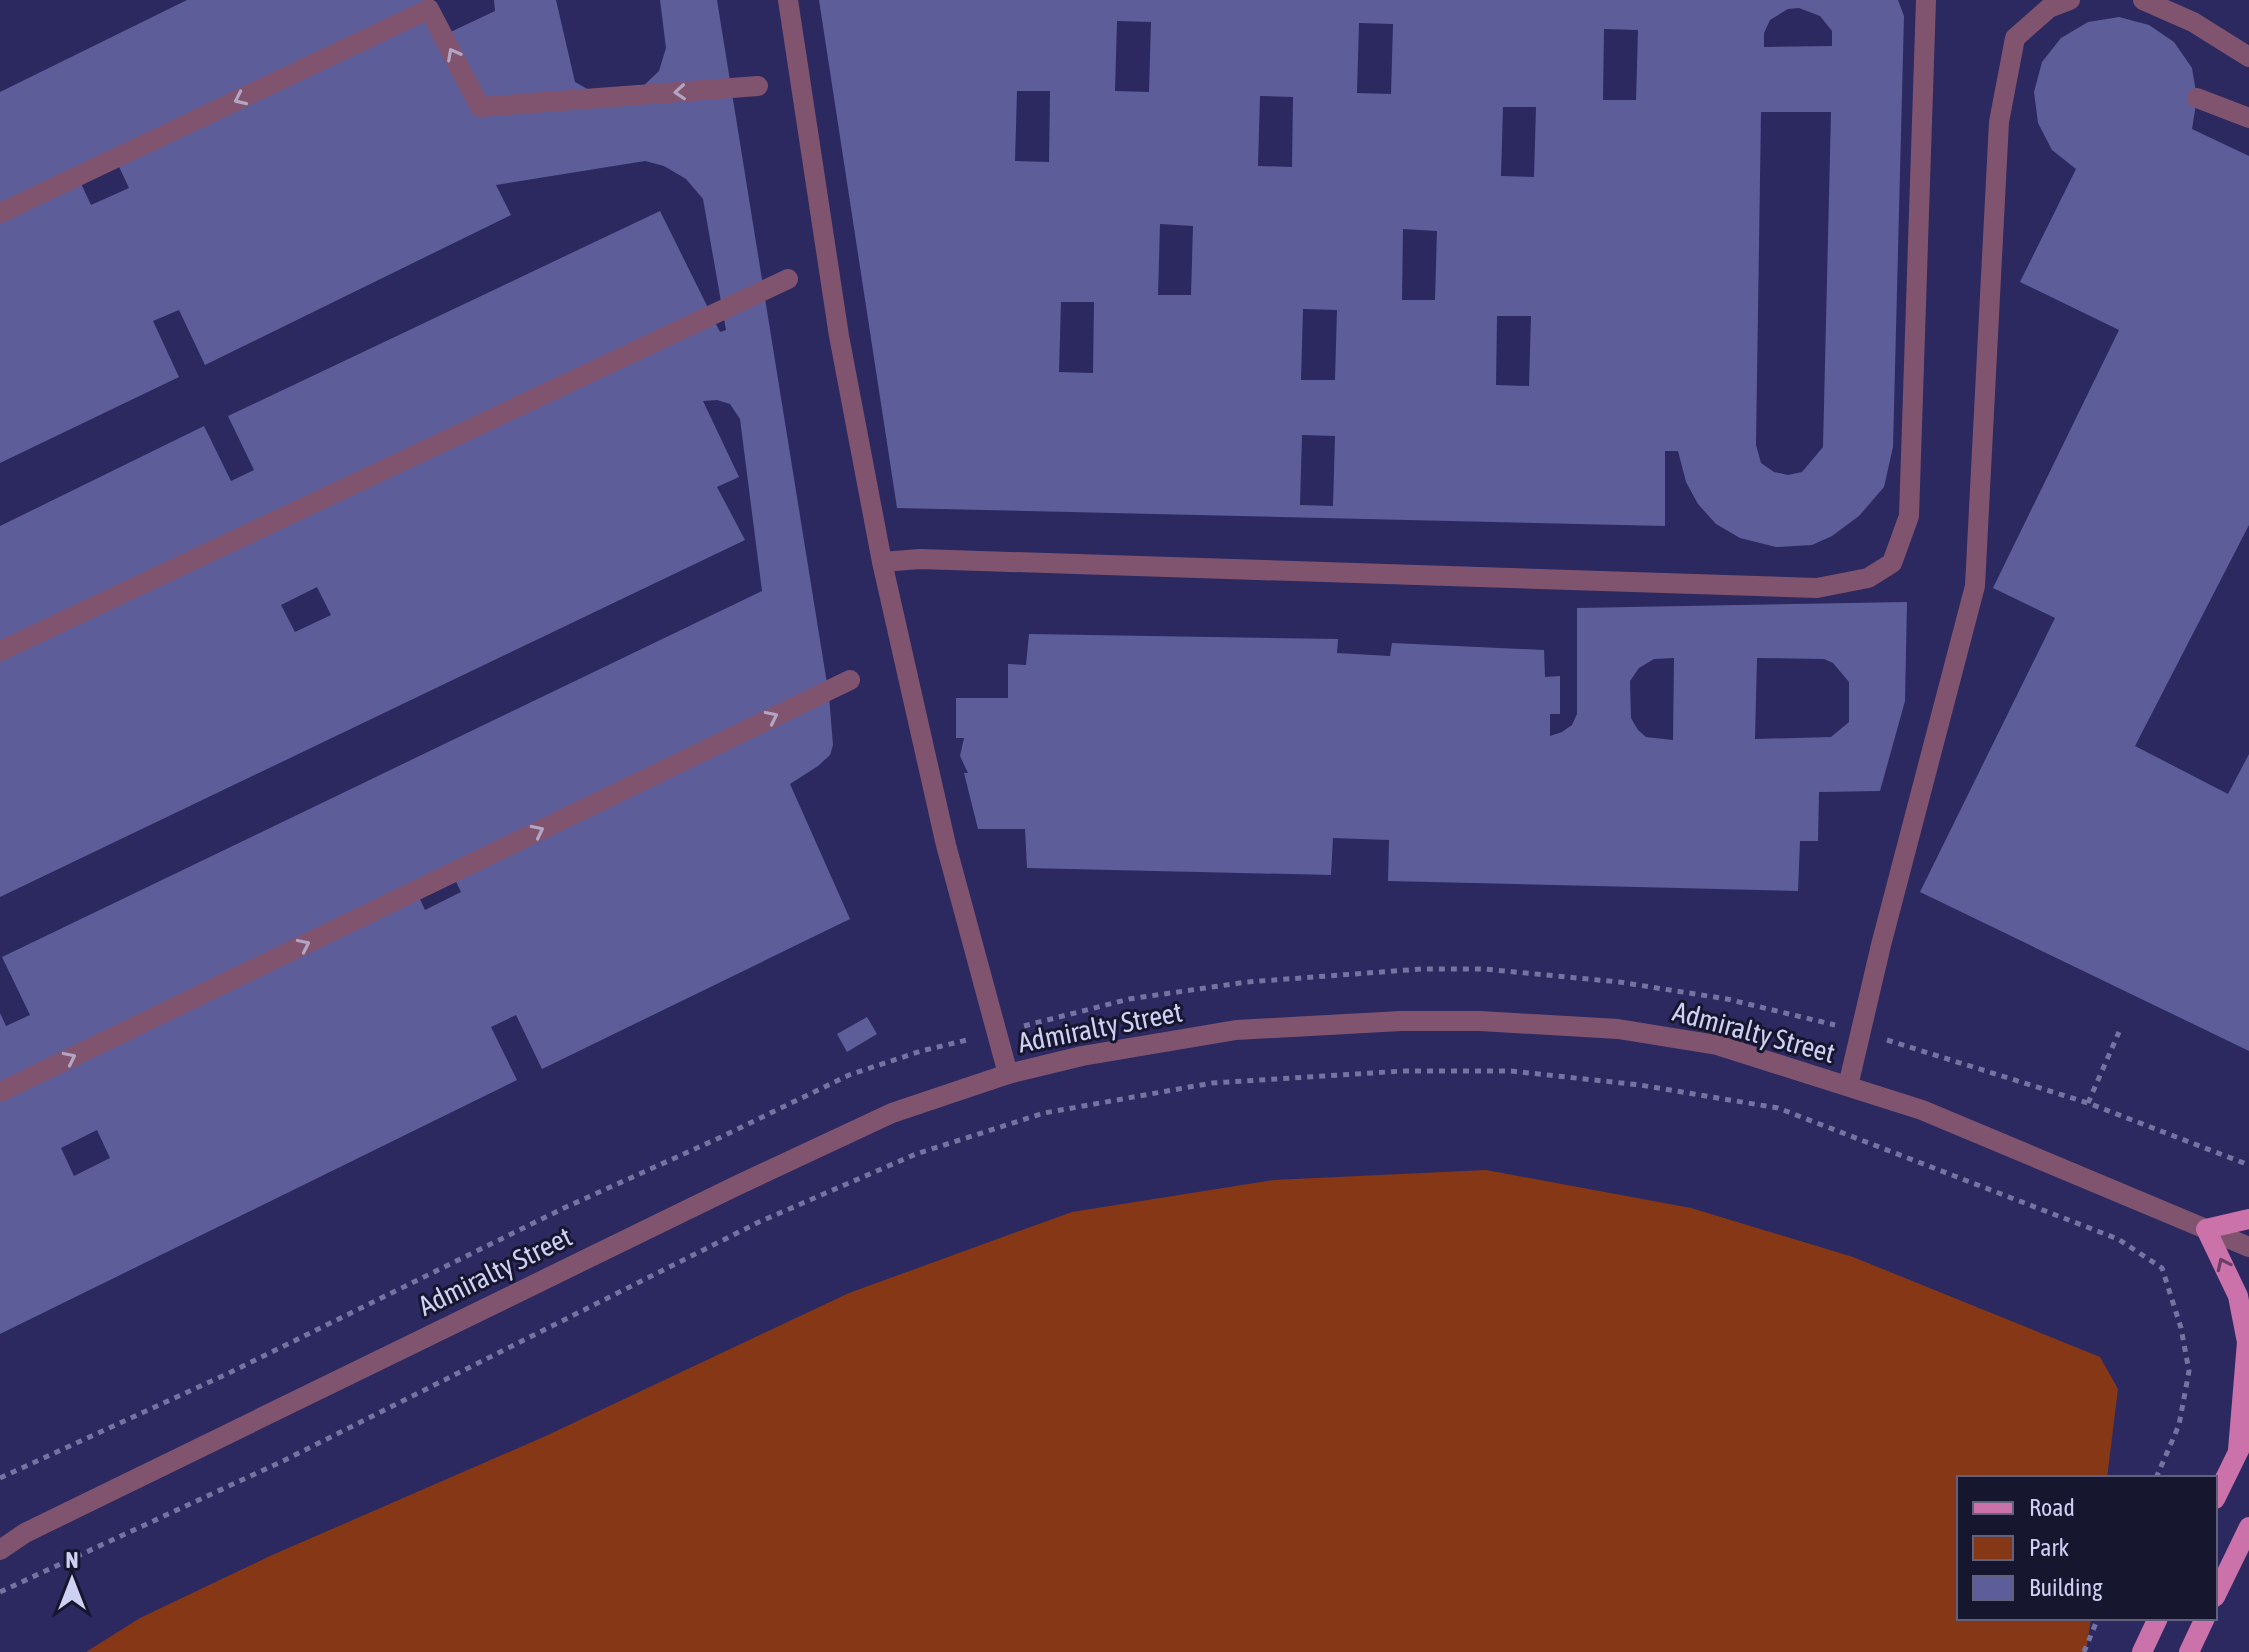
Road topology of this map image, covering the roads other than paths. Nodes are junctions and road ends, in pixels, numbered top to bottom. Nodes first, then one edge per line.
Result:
1 (788, 0) edge
2 (1926, 0) edge
3 (2070, 0) edge
4 (2143, 0) edge
5 (2249, 57) edge
6 (758, 86) dead end
7 (2197, 98) dead end
8 (2249, 118) edge
9 (0, 213) edge
10 (788, 279) dead end
11 (882, 562) junction
12 (0, 651) edge
13 (850, 680) dead end
14 (1008, 1074) junction
15 (1848, 1086) junction
16 (0, 1092) edge
17 (2249, 1219) edge
18 (2206, 1229) junction
19 (2249, 1247) edge
20 (2249, 1430) edge
21 (2238, 1450) junction
22 (2217, 1495) edge
23 (2249, 1527) edge
24 (25, 1533) junction
25 (0, 1536) edge
26 (0, 1550) edge
27 (2217, 1593) edge
28 (2157, 1620) edge
29 (2204, 1620) edge
30 (2142, 1652) edge
31 (2189, 1652) edge

1 - 11 street
2 - 11 street
3 - 15 street
4 - 5 street
6 -> 9 street
7 - 8 street
10 - 12 street
11 - 14 street
16 -> 13 street
14 - 15 street, Admiralty Street
14 - 24 street, Admiralty Street
15 - 18 street, Admiralty Street
17 - 18 main road
18 - 19 street, Admiralty Street
21 -> 18 main road
20 - 21 main road
21 - 22 main road
23 - 27 main road
24 - 25 street, Admiralty Street
24 - 26 street, Admiralty Street
28 - 30 main road
29 - 31 main road

